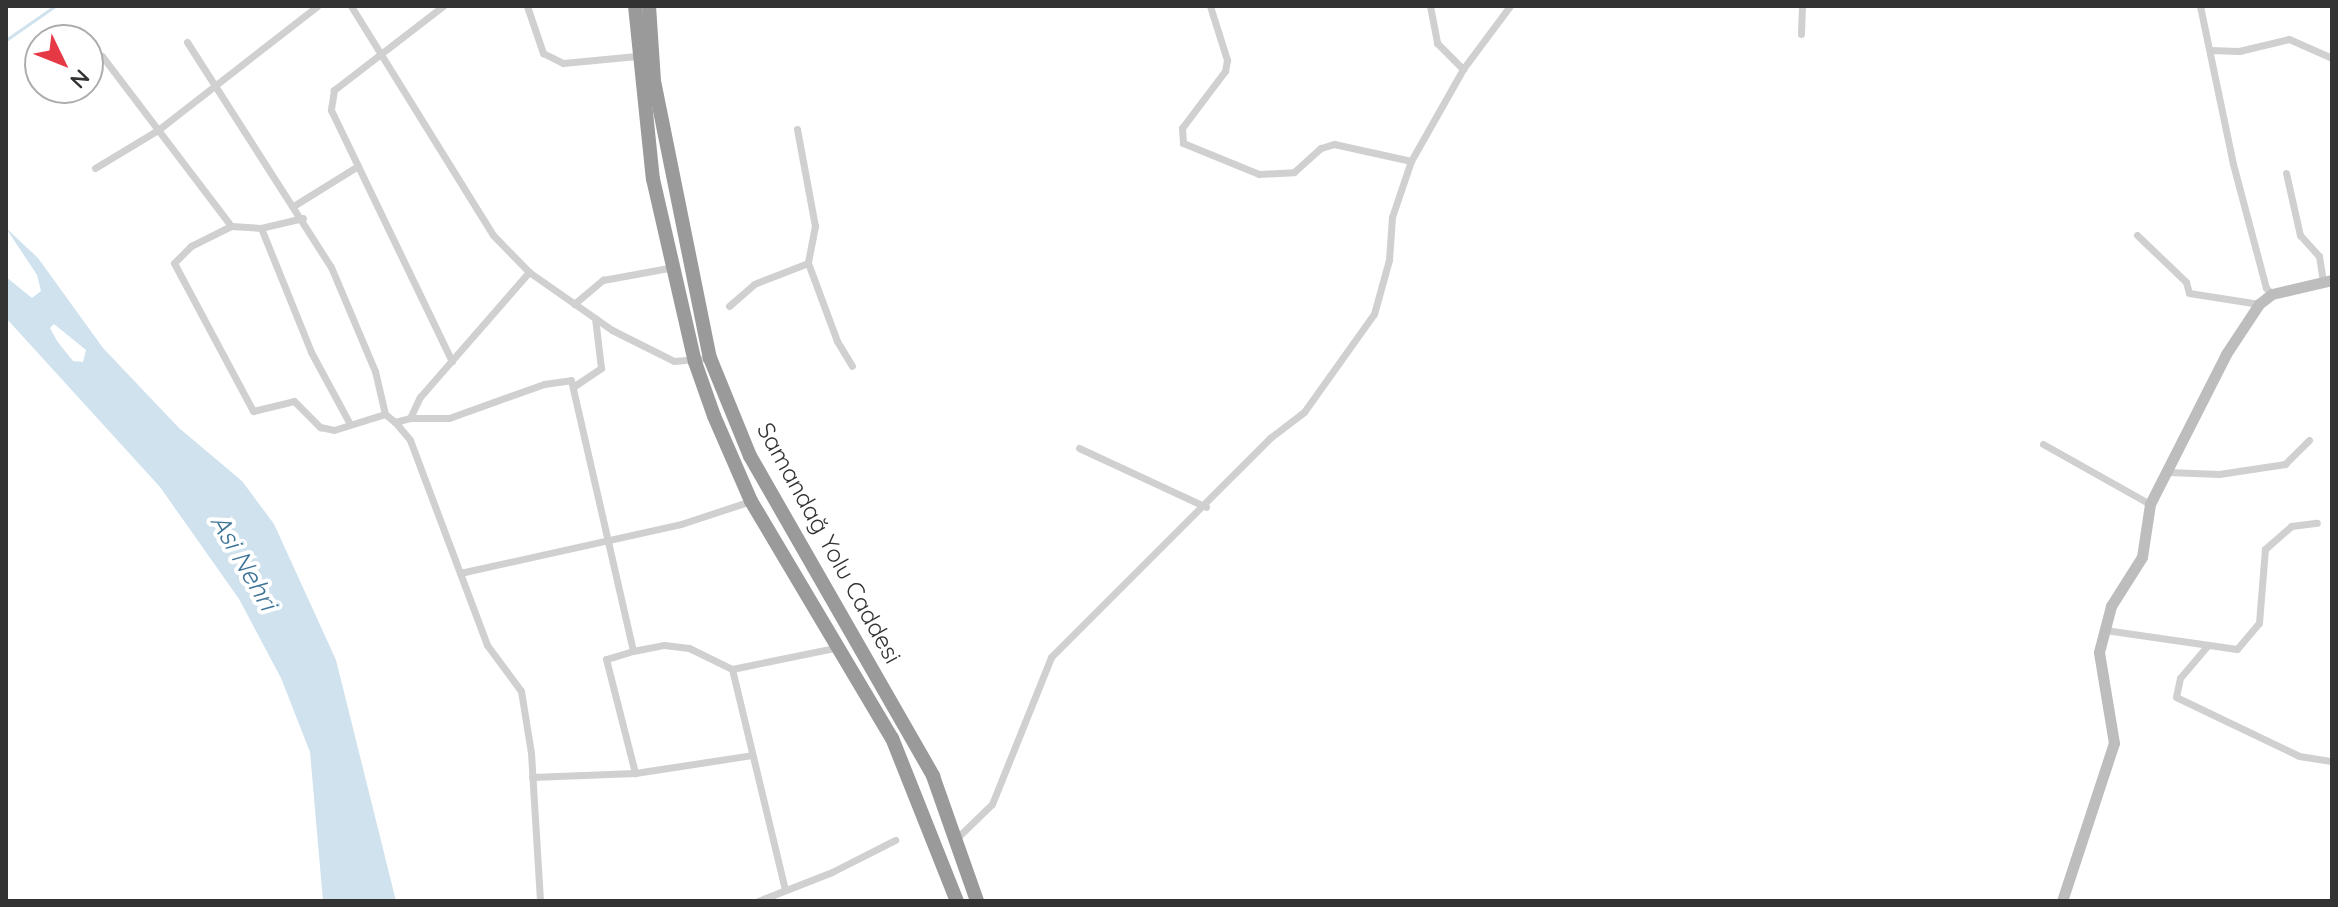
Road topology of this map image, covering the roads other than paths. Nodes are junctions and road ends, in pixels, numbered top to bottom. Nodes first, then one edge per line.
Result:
1 (317, 6) edge
2 (351, 6) edge
3 (443, 6) edge
4 (527, 6) edge
5 (635, 6) edge
6 (649, 6) edge
7 (1210, 6) edge
8 (1430, 6) edge
9 (1510, 6) edge
10 (1802, 6) edge
11 (2200, 6) edge
12 (1801, 34) dead end
13 (187, 42) dead end
14 (2210, 50) junction
15 (379, 51) junction
16 (637, 56) junction
17 (2332, 58) edge
18 (104, 59) edge
19 (1463, 69) junction
20 (213, 85) junction
21 (797, 129) dead end
22 (158, 130) junction
23 (1411, 161) junction
24 (358, 166) junction
25 (95, 168) dead end
26 (2286, 173) dead end
27 (295, 205) junction
28 (303, 218) junction
29 (231, 226) junction
30 (261, 228) junction
31 (2137, 235) dead end
32 (808, 263) junction
33 (674, 267) junction
34 (529, 272) junction
35 (2328, 281) edge
36 (2272, 294) junction
37 (574, 304) junction
38 (2259, 304) junction
39 (729, 306) dead end
40 (595, 318) junction
41 (702, 360) junction
42 (452, 361) junction
43 (852, 366) dead end
44 (573, 387) junction
45 (385, 414) junction
46 (410, 418) junction
47 (395, 422) junction
48 (350, 424) junction
49 (2309, 440) dead end
50 (2043, 444) dead end
51 (1079, 448) dead end
52 (2168, 472) junction
53 (751, 501) junction
54 (2150, 504) junction
55 (1206, 507) junction
56 (2317, 523) dead end
57 (611, 537) junction
58 (460, 573) junction
59 (2105, 630) junction
60 (2208, 645) junction
61 (840, 647) junction
62 (633, 651) junction
63 (732, 669) junction
64 (752, 755) junction
65 (2332, 761) edge
66 (635, 773) junction
67 (532, 777) junction
68 (958, 837) junction
69 (895, 840) dead end
70 (785, 890) junction
71 (540, 901) edge
72 (758, 901) edge
73 (957, 901) edge
74 (977, 901) edge
75 (2062, 901) edge

1 - 20 street
2 - 15 street
3 - 15 street
4 - 16 street
5 - 16 highway, Samandağ Yolu Caddesi
6 - 41 highway, Samandağ Yolu Caddesi
7 - 23 street
8 - 19 street
9 - 19 street
10 - 12 street
11 - 14 street
13 - 20 street
14 - 17 street
14 - 36 street
15 - 24 street
15 - 34 street
16 - 33 highway, Samandağ Yolu Caddesi
18 - 22 street
19 - 23 street
20 - 22 street
20 - 27 street
21 - 32 street
22 - 25 street
22 - 29 street
23 - 55 street
24 - 27 street
24 - 42 street
26 - 35 street
27 - 28 street
28 - 30 street
28 - 45 street
29 - 30 street
29 - 48 street
30 - 48 street
31 - 38 street
32 - 39 street
32 - 43 street
33 - 37 street
33 - 41 highway, Samandağ Yolu Caddesi
34 - 37 street
34 - 42 street
35 - 36 street
36 - 38 street
37 - 40 street
38 - 52 street
40 - 41 street
40 - 44 street
41 - 53 highway, Samandağ Yolu Caddesi
41 - 68 highway, Samandağ Yolu Caddesi
42 - 46 street
44 - 46 street
44 - 57 street
45 - 47 street
45 - 48 street
46 - 47 street
47 - 58 street
49 - 52 street
50 - 54 street
51 - 55 street
52 - 54 street
53 - 57 street
53 - 61 highway, Samandağ Yolu Caddesi
54 - 59 street
55 - 68 street
56 - 60 street
57 - 58 street
57 - 62 street
58 - 67 street
59 - 60 street
59 - 75 street
60 - 65 street
61 - 63 street
61 - 73 highway, Samandağ Yolu Caddesi
62 - 63 street
62 - 66 street
63 - 64 street
64 - 66 street
64 - 70 street
66 - 67 street
67 - 71 street
68 - 74 highway, Samandağ Yolu Caddesi
69 - 70 street
70 - 72 street

